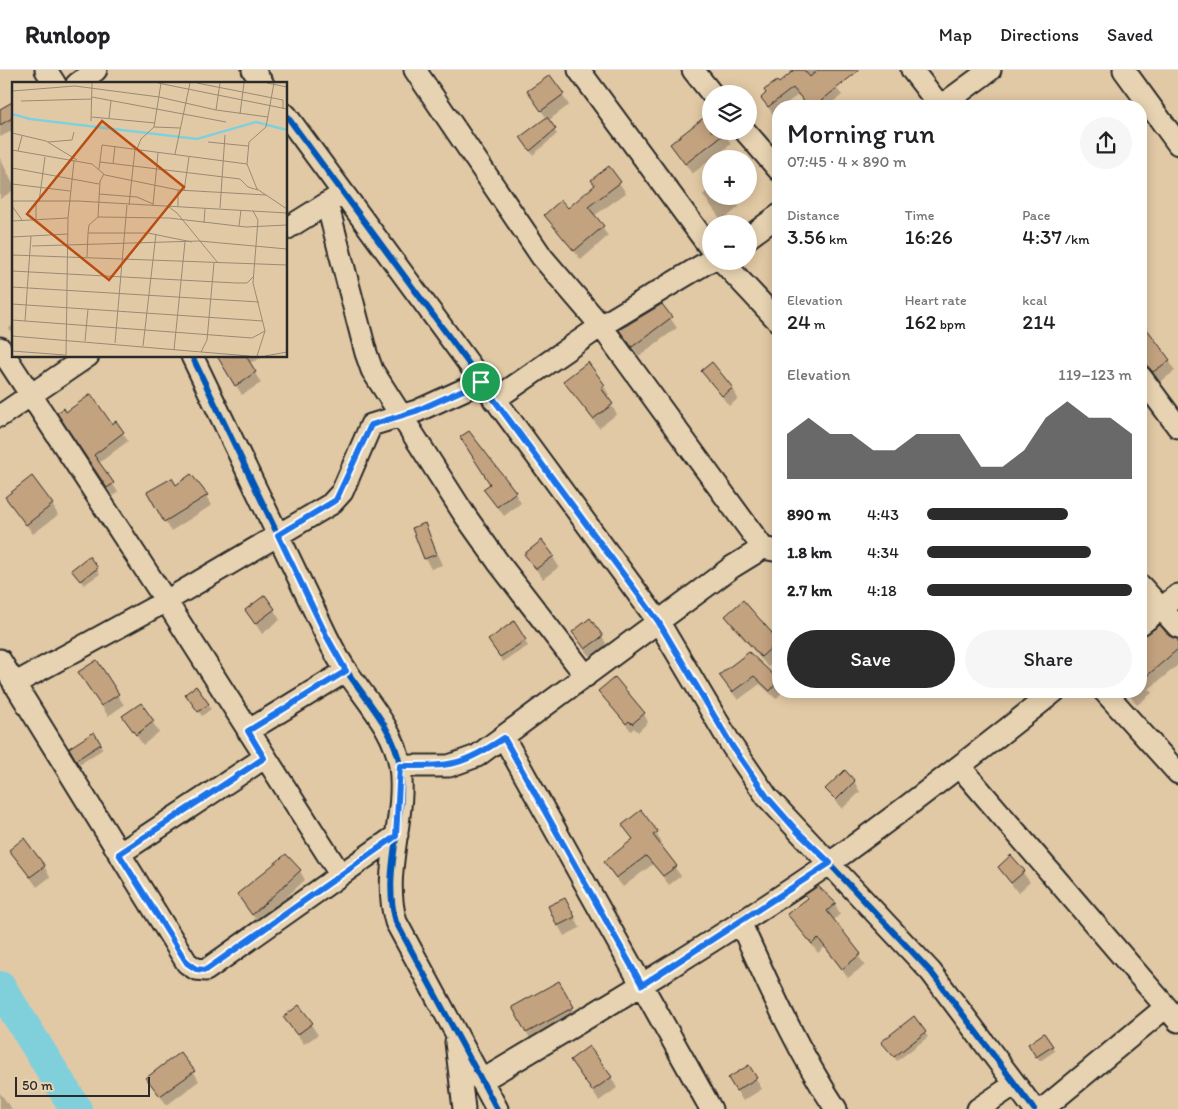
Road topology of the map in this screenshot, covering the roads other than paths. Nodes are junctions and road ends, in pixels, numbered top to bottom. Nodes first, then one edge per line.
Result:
1 (46, 70) edge
2 (96, 70) edge
3 (415, 70) edge
4 (579, 70) edge
5 (693, 70) edge
6 (912, 70) edge
7 (990, 70) edge
8 (1124, 70) edge
9 (54, 82) edge
10 (80, 82) edge
11 (705, 85) edge
12 (935, 100) edge
13 (948, 100) edge
14 (1146, 100) edge
15 (1147, 102) edge
16 (288, 118) edge
17 (753, 140) edge
18 (1178, 144) edge
19 (772, 162) edge
20 (335, 198) junction
21 (772, 220) edge
22 (288, 228) edge
23 (757, 231) edge
24 (702, 237) edge
25 (702, 265) edge
26 (730, 270) edge
27 (772, 315) edge
28 (601, 326) junction
29 (0, 348) edge
30 (85, 358) edge
31 (193, 358) edge
32 (481, 382) junction
33 (1147, 385) edge
34 (30, 396) junction
35 (494, 400) junction
36 (402, 415) junction
37 (0, 416) edge
38 (1178, 427) edge
39 (278, 535) junction
40 (771, 549) edge
41 (1147, 593) edge
42 (1178, 596) edge
43 (166, 601) junction
44 (1161, 609) junction
45 (1147, 620) edge
46 (658, 621) junction
47 (1178, 627) edge
48 (1, 663) edge
49 (346, 671) junction
50 (586, 676) junction
51 (14, 684) junction
52 (1046, 698) edge
53 (1110, 698) edge
54 (248, 731) junction
55 (504, 738) junction
56 (264, 758) junction
57 (400, 766) junction
58 (960, 767) junction
59 (1178, 773) edge
60 (396, 836) junction
61 (119, 854) junction
62 (830, 863) junction
63 (340, 874) junction
64 (740, 922) junction
65 (642, 985) junction
66 (1172, 1014) edge
67 (454, 1026) junction
68 (481, 1081) junction
69 (1015, 1084) junction
70 (464, 1109) edge
71 (497, 1109) edge
72 (711, 1109) edge
73 (836, 1109) edge
74 (978, 1109) edge
75 (1034, 1109) edge
76 (1043, 1109) edge

1 - 9 street
2 - 10 street
3 - 28 street
4 - 24 street
5 - 11 street
6 - 12 street
7 - 13 street
8 - 14 street
15 - 18 street
16 - 20 street
17 - 19 street
20 - 22 street
20 - 32 street
20 - 36 street
21 - 23 street
25 - 28 street
26 - 27 street
28 - 35 street
28 - 40 street
29 - 34 street
30 - 34 street
31 - 39 street
32 - 35 street
32 - 36 street
33 - 38 street
34 - 37 street
34 - 43 street
35 - 46 street
36 - 39 street
36 - 50 street
39 - 43 street
39 - 49 street
40 - 46 street
41 - 44 street
42 - 44 street
43 - 51 street
43 - 54 street
44 - 45 street
44 - 47 street
46 - 50 street
46 - 62 street
48 - 51 street
49 - 54 street
49 - 57 street
50 - 55 street
51 - 61 street
52 - 58 street
53 - 59 street
54 - 56 street
55 - 57 street
55 - 65 street
56 - 61 street
56 - 63 street
57 - 60 street
58 - 62 street
58 - 66 street
60 - 63 street
60 - 67 street
61 - 63 street
62 - 64 street
62 - 69 street
64 - 65 street
64 - 73 street
65 - 68 street
65 - 72 street
66 - 76 street
67 - 68 street
67 - 70 street
68 - 71 street
69 - 74 street
69 - 75 street

